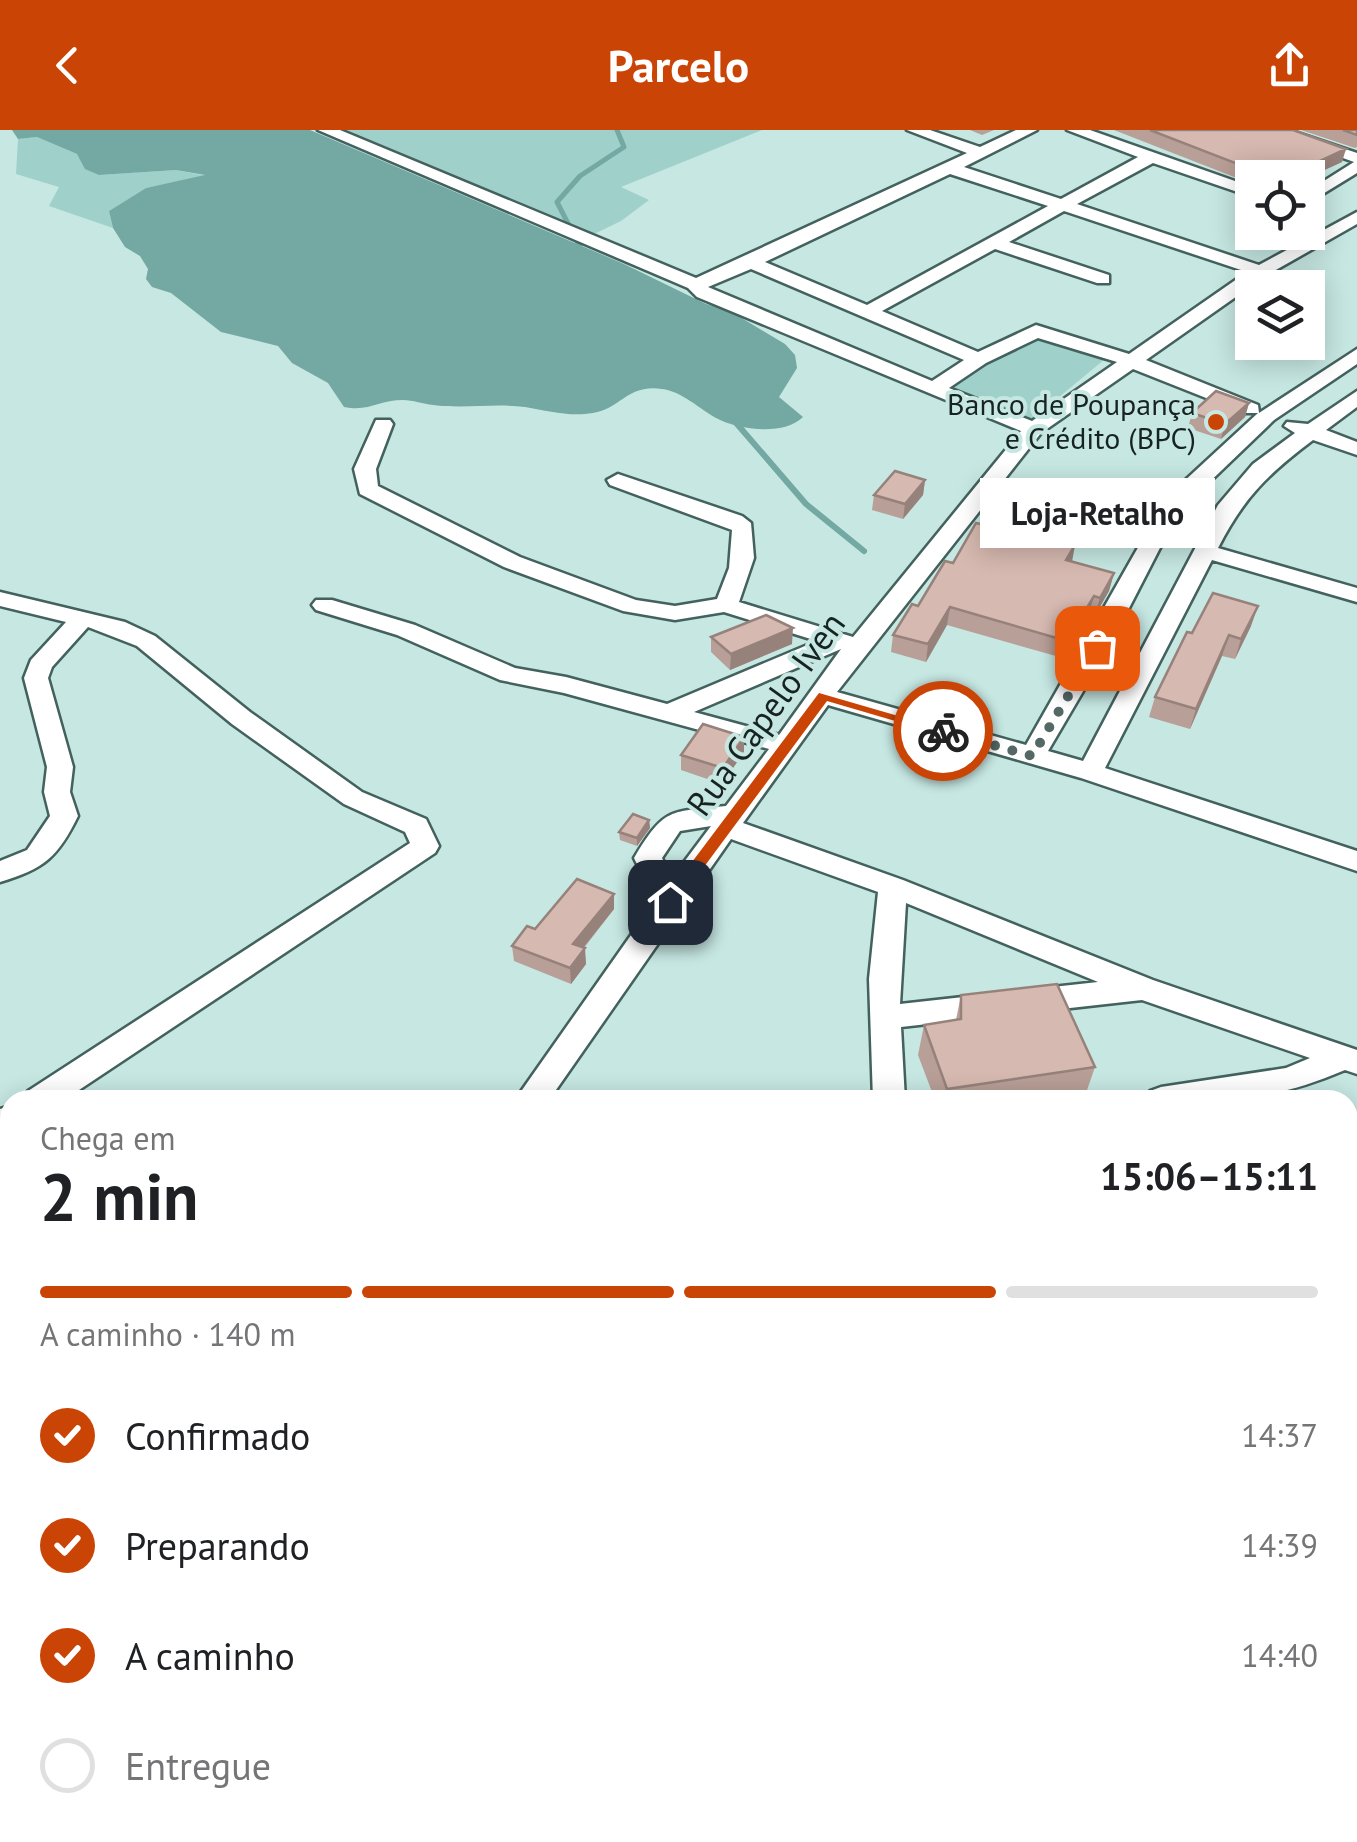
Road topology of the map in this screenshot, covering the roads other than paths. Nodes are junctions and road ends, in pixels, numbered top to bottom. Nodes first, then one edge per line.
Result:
1 (326, 130) edge
2 (915, 130) edge
3 (1029, 130) edge
4 (1075, 130) edge
5 (1273, 130) edge
6 (982, 152) junction
7 (1151, 157) junction
8 (1357, 158) edge
9 (1357, 166) edge
10 (950, 168) junction
11 (1235, 186) edge
12 (1325, 187) edge
13 (1058, 206) junction
14 (1325, 217) edge
15 (1352, 224) edge
16 (992, 242) junction
17 (750, 262) junction
18 (1258, 270) edge
19 (1263, 270) edge
20 (1103, 279) dead end
21 (694, 284) junction
22 (1235, 288) edge
23 (865, 313) junction
24 (1357, 356) edge
25 (979, 359) junction
26 (1128, 360) junction
27 (935, 388) junction
28 (1357, 397) edge
29 (1267, 416) junction
30 (383, 424) dead end
31 (1034, 428) junction
32 (1308, 431) junction
33 (1357, 448) edge
34 (618, 480) dead end
35 (1204, 551) junction
36 (1357, 595) edge
37 (0, 599) edge
38 (324, 605) dead end
39 (725, 605) junction
40 (82, 619) junction
41 (848, 643) junction
42 (824, 696) junction
43 (670, 713) junction
44 (788, 746) junction
45 (1032, 756) junction
46 (1090, 772) junction
47 (731, 821) junction
48 (1357, 860) edge
49 (0, 872) edge
50 (893, 886) junction
51 (670, 902) junction
52 (1142, 988) junction
53 (886, 1016) junction
54 (1348, 1060) edge
55 (54, 1090) edge
56 (539, 1090) edge
57 (889, 1090) edge
58 (1226, 1090) edge

1 - 21 street
2 - 6 street
3 - 6 street
4 - 7 street
5 - 8 street
6 - 10 street
7 - 11 street
7 - 13 street
9 - 12 street
10 - 13 street
10 - 17 street
13 - 16 street
13 - 18 street
14 - 15 street
15 - 19 street, Rua Capelo Iven
16 - 20 street
16 - 23 street
17 - 21 street
17 - 23 street
21 - 27 street
22 - 26 street, Rua Capelo Iven
23 - 25 street
24 - 29 street
25 - 26 street
25 - 27 street
26 - 29 street
26 - 31 street, Rua Capelo Iven
27 - 31 street
28 - 32 street
29 - 32 street
29 - 45 street
30 - 39 street
31 - 41 street, Rua Capelo Iven
32 - 33 street
32 - 35 street
34 - 39 street
35 - 36 street
35 - 46 street
37 - 40 street
38 - 43 street
39 - 41 street
40 - 49 street
40 - 55 street
41 - 42 street, Rua Capelo Iven
41 - 43 street
42 - 44 street, Rua Capelo Iven
42 - 45 street
43 - 44 street
44 - 47 street, Rua Capelo Iven
45 - 46 street
46 - 48 street
47 - 50 street
47 - 51 street, Rua Capelo Iven
47 - 51 street
50 - 52 street
50 - 53 street
51 - 56 street, Rua Capelo Iven
52 - 53 street
52 - 54 street
53 - 57 street
54 - 58 street

